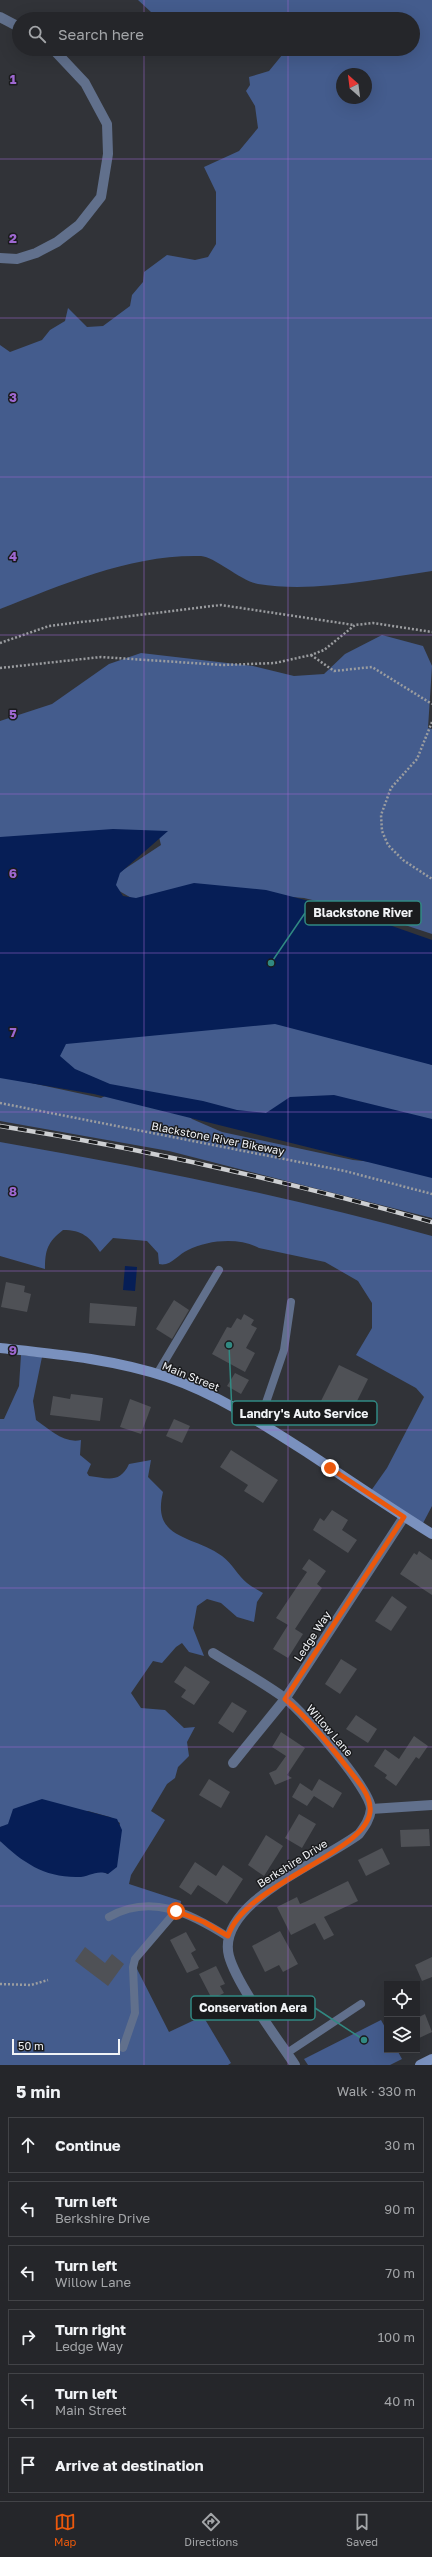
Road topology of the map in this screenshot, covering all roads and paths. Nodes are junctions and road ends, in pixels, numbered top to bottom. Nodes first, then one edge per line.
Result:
1 (0, 17) edge
2 (12, 23) edge
3 (60, 56) edge
4 (0, 258) edge
5 (355, 625) junction
6 (432, 632) edge
7 (0, 643) edge
8 (311, 655) junction
9 (0, 668) edge
10 (432, 704) edge
11 (432, 722) edge
12 (432, 879) edge
13 (0, 1103) edge
14 (432, 1194) edge
15 (219, 1270) dead end
16 (291, 1302) dead end
17 (0, 1348) edge
18 (157, 1374) junction
19 (259, 1423) junction
20 (404, 1517) junction
21 (432, 1534) edge
22 (213, 1653) dead end
23 (285, 1699) junction
24 (233, 1763) dead end
25 (432, 1805) edge
26 (371, 1808) junction
27 (176, 1911) junction
28 (109, 1917) dead end
29 (228, 1936) junction
30 (48, 1980) dead end
31 (0, 1984) edge
32 (361, 2004) dead end
33 (123, 2048) dead end
34 (287, 2053) junction
35 (432, 2059) edge
36 (295, 2065) edge
37 (420, 2065) edge

1 - 2 street
3 - 4 street
5 - 6 path
5 - 7 path
5 - 8 path
8 - 9 path
8 - 10 path
11 - 12 path
13 - 14 path, Blackstone River Bikeway
15 - 18 lane
16 - 19 lane
17 - 18 street, Main Street
18 - 19 street, Main Street
19 - 20 street, Main Street
20 - 21 street, Main Street
20 - 23 street, Ledge Way
22 - 23 street
23 - 24 street, Ledge Way
23 - 26 street, Willow Lane
25 - 26 street
26 - 29 street, Berkshire Drive
27 - 28 lane
27 - 29 lane
27 - 33 lane
29 - 34 street
30 - 31 path
32 - 34 lane
34 - 36 street
35 - 37 street

